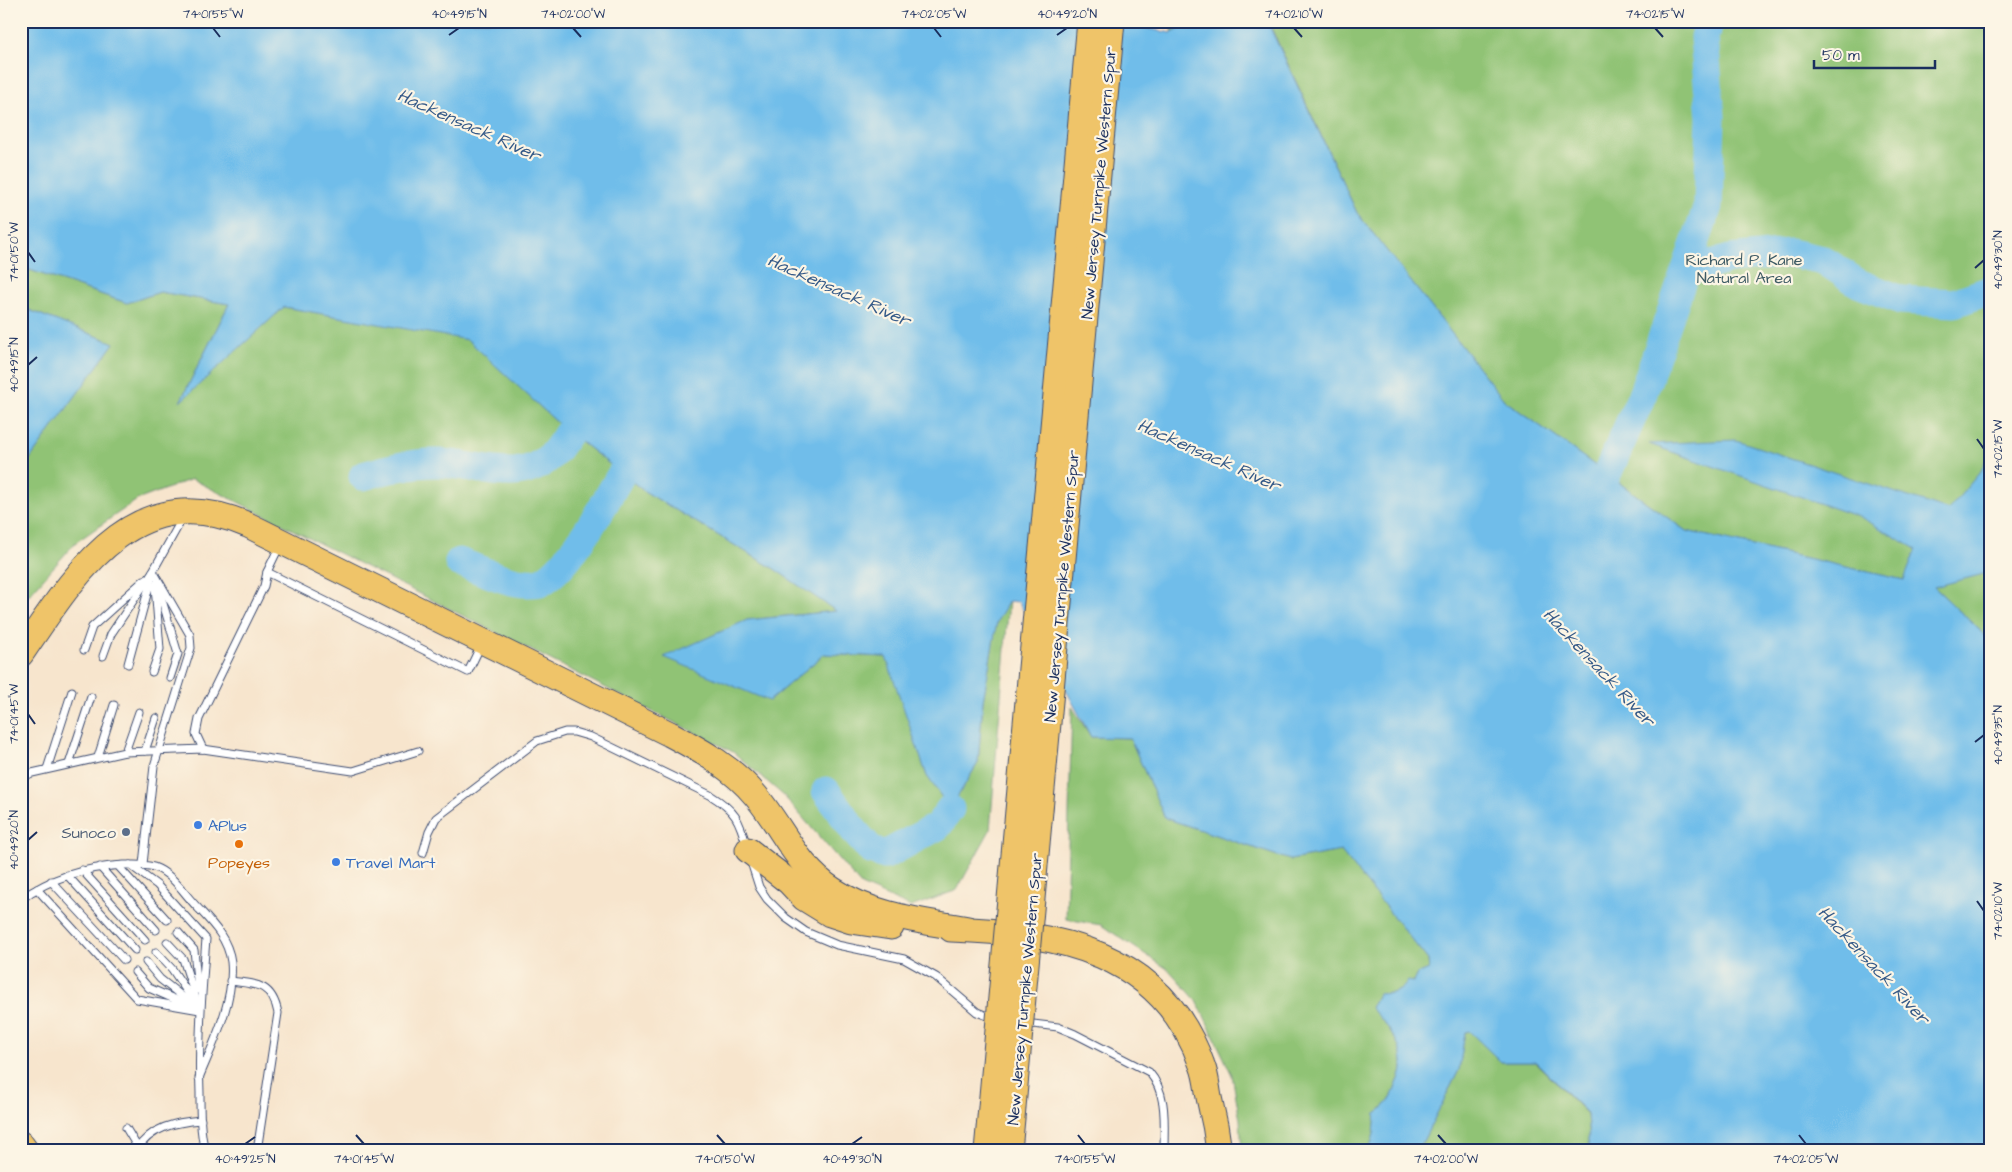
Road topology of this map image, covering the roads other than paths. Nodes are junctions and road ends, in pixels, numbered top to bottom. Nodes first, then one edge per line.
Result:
1 (1090, 21) edge
2 (1112, 21) edge
3 (186, 512) junction
4 (281, 542) junction
5 (153, 571) junction
6 (267, 572) junction
7 (482, 642) junction
8 (84, 650) dead end
9 (21, 654) edge
10 (104, 656) dead end
11 (128, 664) dead end
12 (152, 672) dead end
13 (170, 678) dead end
14 (72, 691) dead end
15 (90, 697) dead end
16 (114, 705) dead end
17 (139, 712) dead end
18 (156, 718) dead end
19 (158, 750) junction
20 (203, 750) junction
21 (145, 751) junction
22 (418, 751) dead end
23 (126, 752) junction
24 (98, 757) junction
25 (69, 764) junction
26 (47, 769) junction
27 (21, 778) edge
28 (748, 850) junction
29 (423, 853) dead end
30 (143, 864) junction
31 (130, 865) junction
32 (118, 866) junction
33 (100, 868) junction
34 (82, 870) junction
35 (66, 875) junction
36 (52, 881) junction
37 (37, 889) junction
38 (21, 900) edge
39 (167, 920) dead end
40 (968, 929) junction
41 (156, 930) dead end
42 (178, 932) dead end
43 (146, 940) dead end
44 (167, 942) dead end
45 (135, 950) dead end
46 (156, 952) dead end
47 (124, 960) dead end
48 (146, 962) dead end
49 (135, 972) dead end
50 (230, 982) junction
51 (200, 1010) junction
52 (1002, 1020) dead end
53 (1012, 1021) dead end
54 (199, 1078) junction
55 (1210, 1100) junction
56 (201, 1120) junction
57 (126, 1128) dead end
58 (21, 1144) edge
59 (137, 1149) edge
60 (26, 1151) edge
61 (205, 1151) edge
62 (257, 1151) edge
63 (987, 1151) edge
64 (1009, 1151) edge
65 (1164, 1151) edge
66 (1205, 1151) edge
67 (1219, 1151) edge

1 - 63 highway, New Jersey Turnpike Western Spur, bridge
2 - 64 highway, New Jersey Turnpike Western Spur, bridge
3 - 4 highway
3 - 5 lane
3 - 9 highway
4 - 6 lane
4 - 7 highway
5 - 8 lane
5 - 10 lane
5 - 11 lane
5 - 12 lane
5 - 13 lane
5 - 19 lane
6 - 7 lane
6 - 20 lane
7 - 40 highway
14 - 26 lane
15 - 25 lane
16 - 24 lane
17 - 23 lane
18 - 21 lane
19 - 20 lane
19 - 21 lane
19 - 30 lane
20 - 22 lane
21 - 23 lane
23 - 24 lane
24 - 25 lane
25 - 26 lane
26 - 27 lane
28 - 29 lane
28 - 40 highway
28 - 52 lane
30 - 31 lane
30 - 50 lane
31 - 32 lane
31 - 51 lane
32 - 33 lane
32 - 39 lane
33 - 34 lane
33 - 41 lane
34 - 35 lane
34 - 43 lane
35 - 36 lane
35 - 45 lane
36 - 37 lane
36 - 47 lane
37 - 38 lane
37 - 51 lane
40 - 55 highway
42 - 51 lane
44 - 51 lane
46 - 51 lane
48 - 51 lane
49 - 51 lane
50 - 54 lane
50 - 62 lane
51 - 54 lane
53 - 65 lane
54 - 56 lane
55 - 66 highway
55 - 67 highway
56 - 59 lane
56 - 61 lane
57 - 59 lane
58 - 60 highway

